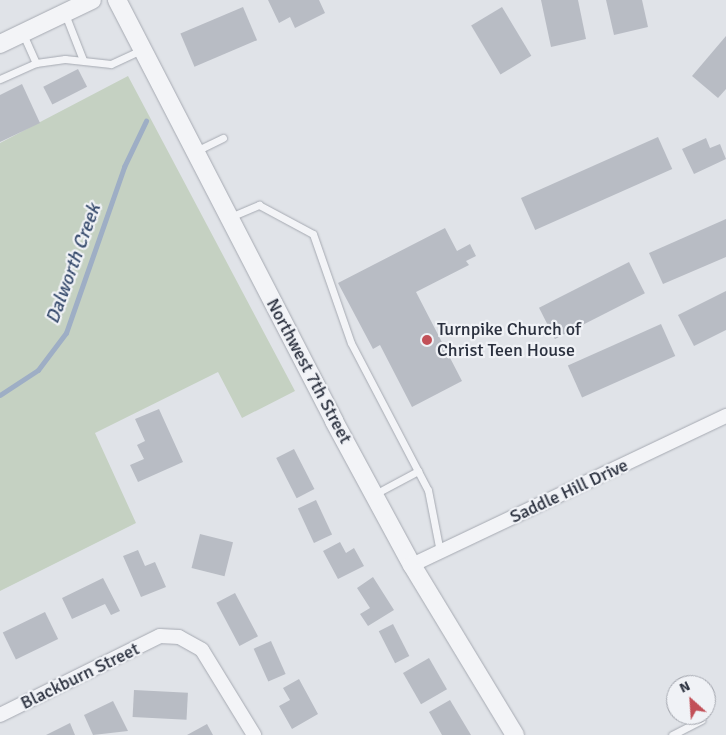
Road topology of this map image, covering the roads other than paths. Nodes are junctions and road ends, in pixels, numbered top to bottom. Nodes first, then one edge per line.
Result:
1 (92, 0) edge
2 (116, 0) edge
3 (65, 13) junction
4 (23, 33) junction
5 (0, 44) edge
6 (141, 50) junction
7 (83, 60) junction
8 (36, 63) junction
9 (0, 79) edge
10 (223, 138) dead end
11 (194, 152) junction
12 (228, 218) junction
13 (726, 416) edge
14 (418, 471) junction
15 (374, 494) junction
16 (440, 552) junction
17 (412, 565) junction
18 (1, 714) edge
19 (691, 725) edge
20 (254, 735) edge
21 (515, 735) edge
22 (672, 735) edge

1 - 3 street
2 - 6 street, Northwest 7th Street
3 - 4 street
3 - 7 lane
4 - 5 street
4 - 8 lane
6 - 7 lane
6 - 11 street, Northwest 7th Street
7 - 8 lane
8 - 9 lane
10 - 11 lane
11 - 12 street, Northwest 7th Street
12 - 14 lane
12 - 15 street, Northwest 7th Street
13 - 16 street, Saddle Hill Drive
14 - 15 lane
14 - 16 lane
15 - 17 street, Northwest 7th Street
16 - 17 street, Saddle Hill Drive
17 - 21 street, Northwest 7th Street
18 - 20 street, Blackburn Street
19 - 22 lane

